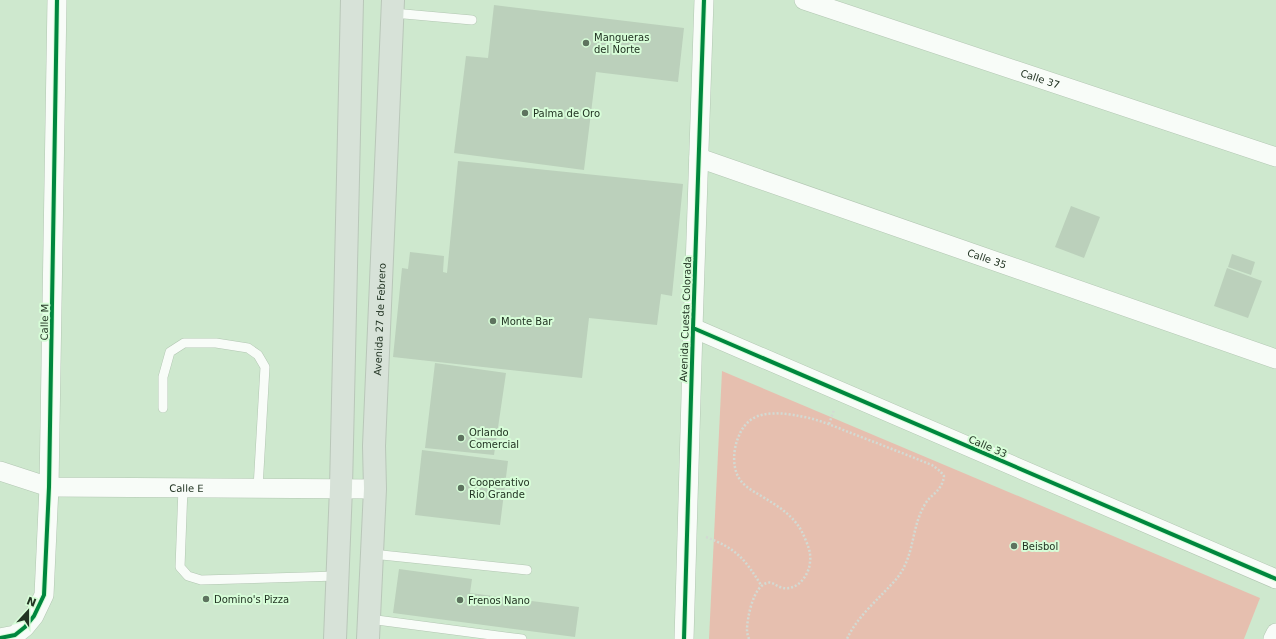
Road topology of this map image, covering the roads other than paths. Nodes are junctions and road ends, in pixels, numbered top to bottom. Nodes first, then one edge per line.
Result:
1 (57, 0) edge
2 (352, 0) edge
3 (704, 0) edge
4 (804, 0) edge
5 (393, 7) edge
6 (472, 20) dead end
7 (1276, 157) edge
8 (699, 158) junction
9 (693, 328) junction
10 (1276, 359) edge
11 (163, 408) dead end
12 (0, 472) edge
13 (49, 487) junction
14 (183, 488) junction
15 (258, 488) junction
16 (340, 488) junction
17 (375, 489) junction
18 (372, 554) junction
19 (527, 570) dead end
20 (338, 576) junction
21 (1276, 579) edge
22 (369, 629) edge
23 (1276, 633) edge
24 (8, 636) edge
25 (335, 639) edge
26 (522, 639) edge
27 (684, 639) edge
28 (1273, 639) edge

1 - 13 street, Calle M
2 - 16 main road
3 - 8 street, Avenida Cuesta Colorada
4 - 7 street, Calle 37
5 - 6 lane
5 - 17 main road, Avenida 27 de Febrero
8 - 9 street, Avenida Cuesta Colorada
8 - 10 street, Calle 35
9 - 21 street, Calle 33
9 - 27 street, Avenida Cuesta Colorada
11 - 15 lane
12 - 13 street, Calle E
13 - 14 street, Calle E
13 - 24 street, Calle M
14 - 15 street, Calle E
14 - 20 lane
15 - 16 street, Calle E
16 - 17 street, Calle E
16 - 20 main road
17 - 18 main road, Avenida 27 de Febrero
18 - 19 lane
18 - 22 main road, Avenida 27 de Febrero
20 - 25 main road
22 - 26 lane
23 - 28 street

